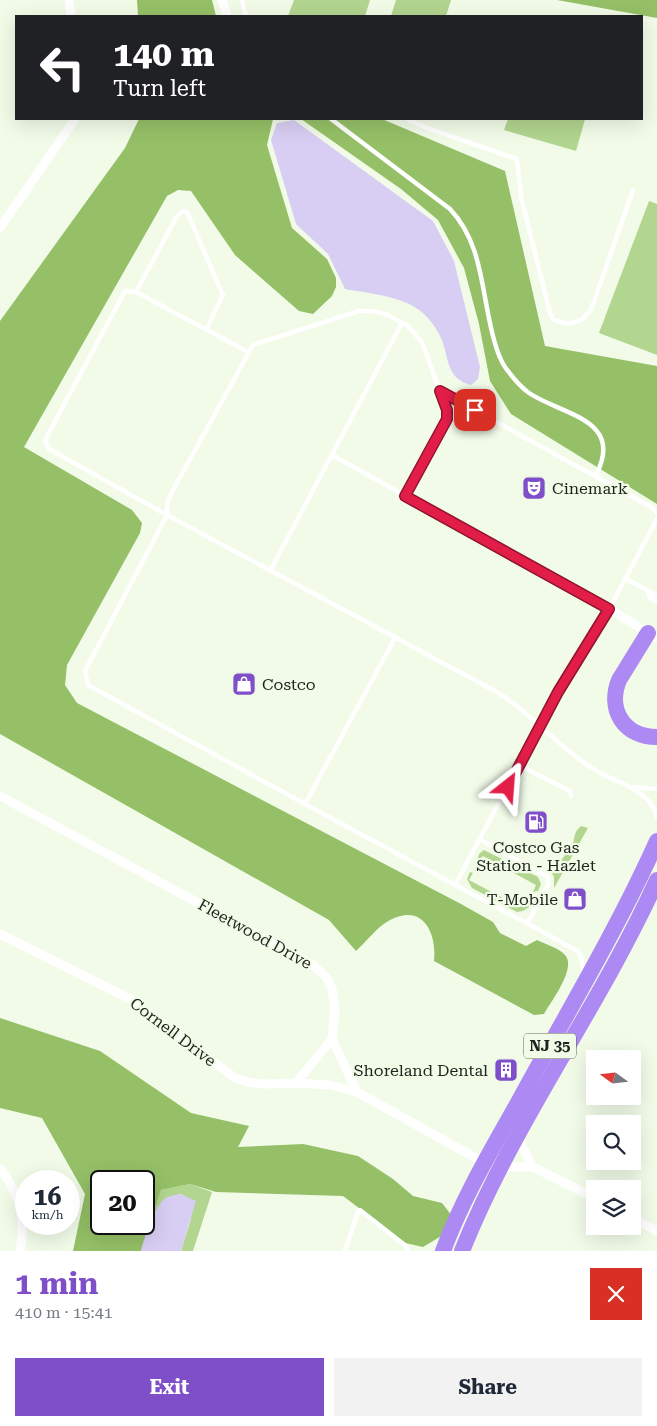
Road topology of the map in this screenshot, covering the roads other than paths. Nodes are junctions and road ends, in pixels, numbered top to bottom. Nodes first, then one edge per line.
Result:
1 (70, 0) edge
2 (222, 0) edge
3 (242, 0) edge
4 (71, 15) edge
5 (228, 15) edge
6 (246, 15) edge
7 (74, 120) edge
8 (332, 120) edge
9 (409, 120) edge
10 (633, 190) dead end
11 (0, 228) edge
12 (136, 292) junction
13 (402, 323) junction
14 (206, 330) junction
15 (248, 352) junction
16 (440, 391) junction
17 (332, 455) junction
18 (596, 475) junction
19 (405, 496) junction
20 (657, 513) edge
21 (167, 515) junction
22 (657, 519) edge
23 (270, 571) junction
24 (625, 578) junction
25 (647, 590) junction
26 (657, 596) edge
27 (657, 602) edge
28 (609, 609) junction
29 (652, 636) edge
30 (395, 638) junction
31 (541, 726) junction
32 (657, 737) edge
33 (519, 765) junction
34 (631, 786) junction
35 (657, 789) edge
36 (0, 796) edge
37 (571, 796) dead end
38 (305, 804) junction
39 (657, 816) edge
40 (479, 839) junction
41 (657, 841) edge
42 (657, 880) edge
43 (454, 884) junction
44 (528, 924) junction
45 (0, 934) edge
46 (584, 986) junction
47 (332, 1039) junction
48 (296, 1083) junction
49 (357, 1092) junction
50 (518, 1137) junction
51 (483, 1162) junction
52 (501, 1167) junction
53 (534, 1167) junction
54 (0, 1169) edge
55 (586, 1193) edge
56 (641, 1223) edge
57 (657, 1231) edge
58 (20, 1251) edge
59 (345, 1251) edge
60 (408, 1251) edge
61 (443, 1251) edge
62 (462, 1251) edge

1 - 4 street
2 - 5 street
3 - 6 lane
7 - 11 street
8 - 18 lane
9 - 10 lane
12 - 14 lane
12 - 14 lane
12 - 21 lane
13 - 15 lane
13 - 16 lane
13 - 17 lane
14 - 15 lane
15 - 21 lane
16 - 18 lane
16 - 19 lane
17 - 19 lane
17 - 23 lane
18 - 20 lane
19 - 28 lane
21 - 23 lane
21 - 38 lane
22 - 24 lane
23 - 30 lane
24 - 25 lane
24 - 28 lane
25 - 26 lane
25 - 27 lane
28 - 29 street
28 - 31 lane
29 - 32 highway
30 - 31 lane
30 - 38 lane
31 - 33 lane
31 - 34 lane
33 - 37 lane
33 - 40 lane
34 - 35 lane
34 - 39 lane
36 - 47 street, Fleetwood Drive
38 - 43 lane
40 - 43 lane
40 - 44 lane
41 - 46 highway, NJ 35
42 - 50 highway, NJ 35
43 - 44 lane
44 - 46 lane
45 - 48 street, Cornell Drive
46 - 51 highway, NJ 35
47 - 48 street
47 - 49 street
48 - 49 street, Cornell Drive
49 - 51 street
50 - 52 highway, NJ 35
50 - 53 street
51 - 61 highway, NJ 35
52 - 53 street
52 - 62 highway, NJ 35
53 - 55 street
54 - 58 street
56 - 57 street
59 - 60 lane

